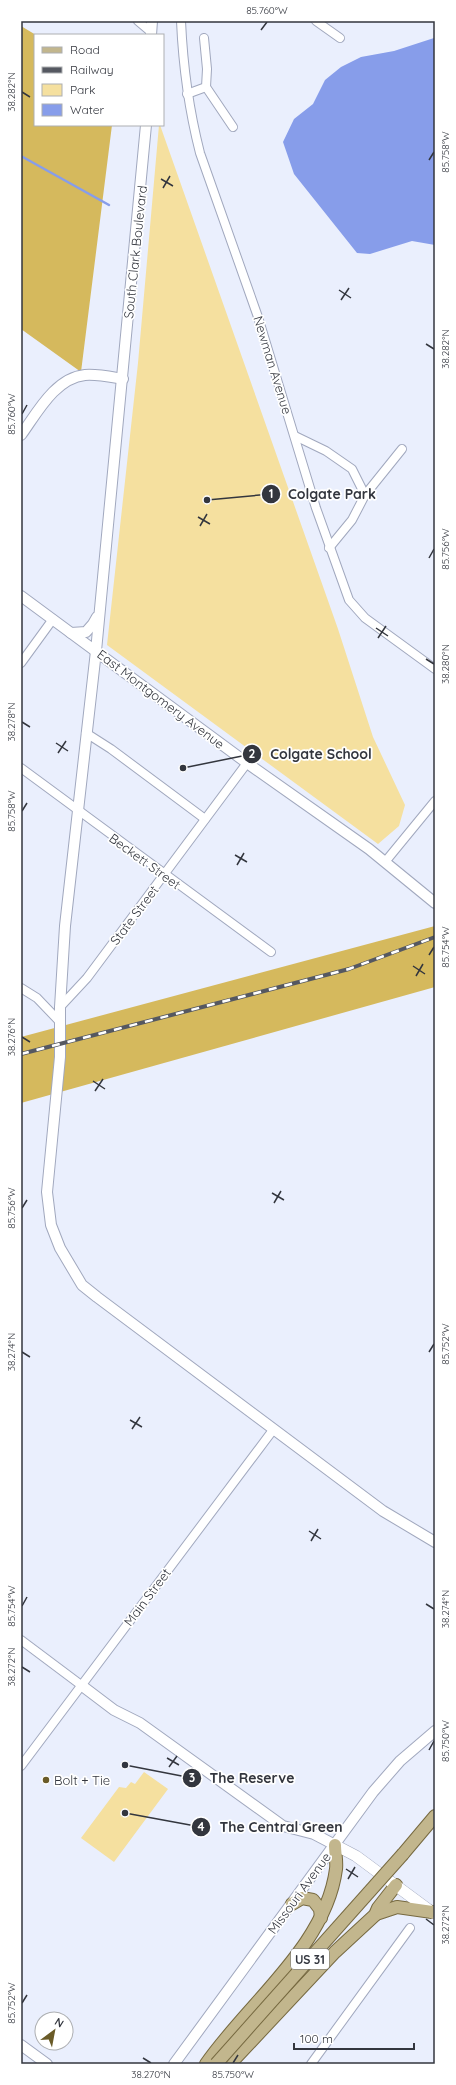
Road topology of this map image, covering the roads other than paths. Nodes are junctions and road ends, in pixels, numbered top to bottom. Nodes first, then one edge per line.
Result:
1 (138, 21) edge
2 (152, 21) edge
3 (181, 21) edge
4 (316, 21) edge
5 (151, 34) edge
6 (204, 38) dead end
7 (340, 38) dead end
8 (206, 87) junction
9 (188, 94) junction
10 (146, 126) edge
11 (232, 127) dead end
12 (123, 379) junction
13 (21, 435) edge
14 (295, 436) junction
15 (402, 449) dead end
16 (366, 495) junction
17 (329, 548) junction
18 (21, 596) edge
19 (99, 613) junction
20 (53, 619) junction
21 (71, 633) junction
22 (96, 651) junction
23 (21, 663) edge
24 (435, 669) edge
25 (86, 733) junction
26 (247, 763) junction
27 (21, 768) edge
28 (435, 801) edge
29 (77, 811) junction
30 (205, 820) junction
31 (385, 862) junction
32 (164, 875) junction
33 (435, 903) edge
34 (271, 952) dead end
35 (21, 988) edge
36 (60, 1007) junction
37 (60, 1022) junction
38 (273, 1430) junction
39 (435, 1542) edge
40 (21, 1640) edge
41 (81, 1685) junction
42 (435, 1731) edge
43 (21, 1766) edge
44 (435, 1816) edge
45 (435, 1820) edge
46 (335, 1845) junction
47 (403, 1854) junction
48 (396, 1885) junction
49 (292, 1904) junction
50 (433, 1913) edge
51 (375, 1915) junction
52 (321, 1918) junction
53 (410, 1928) dead end
54 (21, 2045) edge
55 (47, 2064) edge
56 (174, 2064) edge
57 (206, 2064) edge
58 (216, 2064) edge
59 (230, 2064) edge
60 (310, 2064) edge

1 - 5 street
2 - 5 street
3 - 9 street, Newman Avenue
4 - 7 street
6 - 8 street
8 - 9 street
8 - 11 street
9 - 14 street, Newman Avenue
10 - 12 street, South Clark Boulevard
12 - 13 street
12 - 19 street, South Clark Boulevard
14 - 16 street
14 - 17 street, Newman Avenue
15 - 16 street
16 - 17 street
17 - 24 street, Newman Avenue
18 - 20 street, East Montgomery Avenue
19 - 21 street
19 - 22 street, South Clark Boulevard
20 - 21 street, East Montgomery Avenue
20 - 23 street
21 - 22 street, East Montgomery Avenue
22 - 25 street, South Clark Boulevard
22 - 26 street, East Montgomery Avenue
25 - 29 street, South Clark Boulevard
25 - 30 street
26 - 30 street, State Street
26 - 31 street, East Montgomery Avenue
27 - 29 street, Beckett Street
28 - 31 street
29 - 32 street, Beckett Street
29 - 36 street, South Clark Boulevard
30 - 32 street, State Street
31 - 33 street, East Montgomery Avenue
32 - 34 street, Beckett Street
32 - 36 street, State Street
35 - 37 street
36 - 37 street, South Clark Boulevard
37 - 38 street, South Clark Boulevard
38 - 39 street, South Clark Boulevard
38 - 41 street, Main Street
40 - 41 street
41 - 43 street, Main Street
41 - 46 street
42 - 46 street, Missouri Avenue
44 - 47 main road, US 31
45 - 47 main road, US 31
46 - 48 main road
46 - 49 street, Missouri Avenue
46 - 52 main road
47 - 58 main road, US 31, bridge
48 - 50 main road
48 - 51 main road
49 - 52 main road
49 - 56 street, Missouri Avenue
50 - 51 main road
51 - 59 main road
52 - 57 main road
53 - 60 street
54 - 55 street

